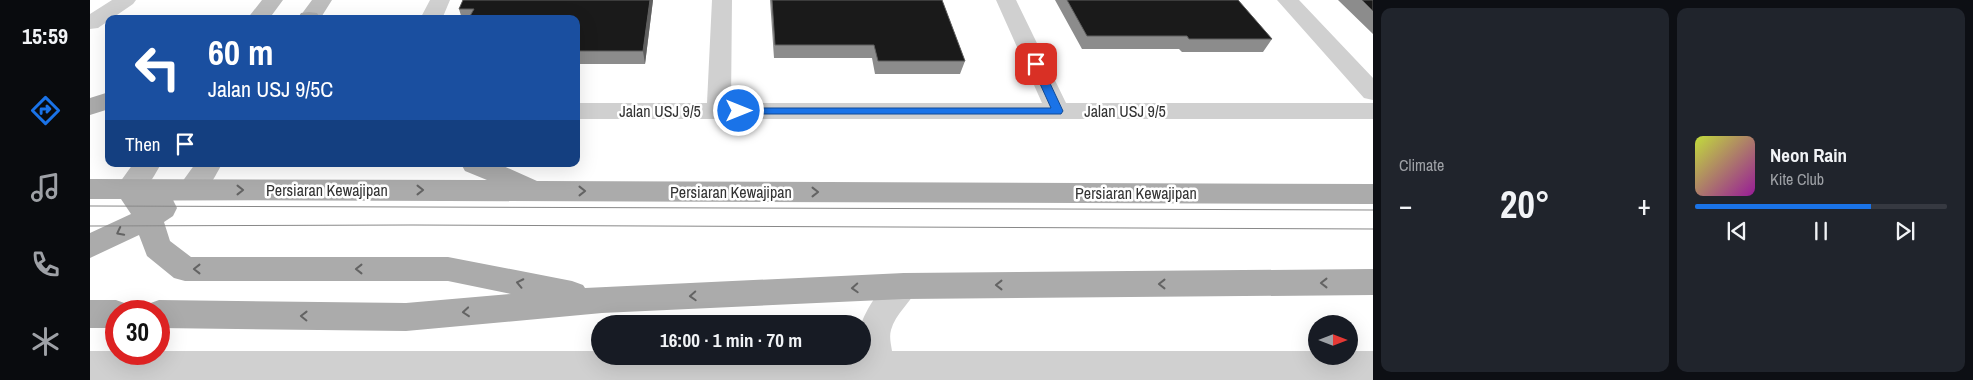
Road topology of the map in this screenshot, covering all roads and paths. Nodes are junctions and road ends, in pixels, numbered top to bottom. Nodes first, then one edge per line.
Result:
1 (126, 0) edge
2 (273, 0) edge
3 (322, 0) edge
4 (440, 0) edge
5 (722, 0) edge
6 (1006, 0) edge
7 (1287, 0) edge
8 (261, 15) edge
9 (311, 15) edge
10 (432, 15) edge
11 (90, 23) edge
12 (1373, 92) edge
13 (105, 101) edge
14 (90, 107) edge
15 (580, 111) edge
16 (720, 111) junction
17 (1058, 111) junction
18 (1373, 111) edge
19 (146, 167) edge
20 (207, 167) edge
21 (481, 167) edge
22 (90, 189) edge
23 (129, 189) junction
24 (191, 189) junction
25 (537, 191) junction
26 (1373, 194) edge
27 (149, 218) junction
28 (90, 246) edge
29 (1373, 282) edge
30 (904, 286) junction
31 (602, 300) junction
32 (90, 314) edge
33 (105, 314) edge
34 (170, 314) edge
35 (90, 366) edge
36 (1373, 366) edge
37 (455, 373) edge
38 (876, 373) edge
39 (1287, 373) edge

1 - 11 street
2 - 8 main road
3 - 9 main road
4 - 10 street
5 - 16 street
6 - 17 street
7 - 12 street
13 - 14 main road
15 - 16 street, Jalan USJ 9/5
16 - 17 street, Jalan USJ 9/5
17 - 18 street, Jalan USJ 9/5
19 - 23 main road
20 - 24 main road
21 - 25 main road
22 - 23 main road, Persiaran Kewajipan
23 - 24 main road, Persiaran Kewajipan
23 - 27 main road
24 -> 25 main road, Persiaran Kewajipan
24 - 27 main road
25 -> 26 main road, Persiaran Kewajipan
27 -> 28 main road
31 -> 27 main road
29 -> 30 main road
30 -> 31 main road
30 - 38 street
31 -> 34 main road
32 - 33 main road
35 - 37 street
36 - 39 street
37 - 38 street
38 - 39 street

